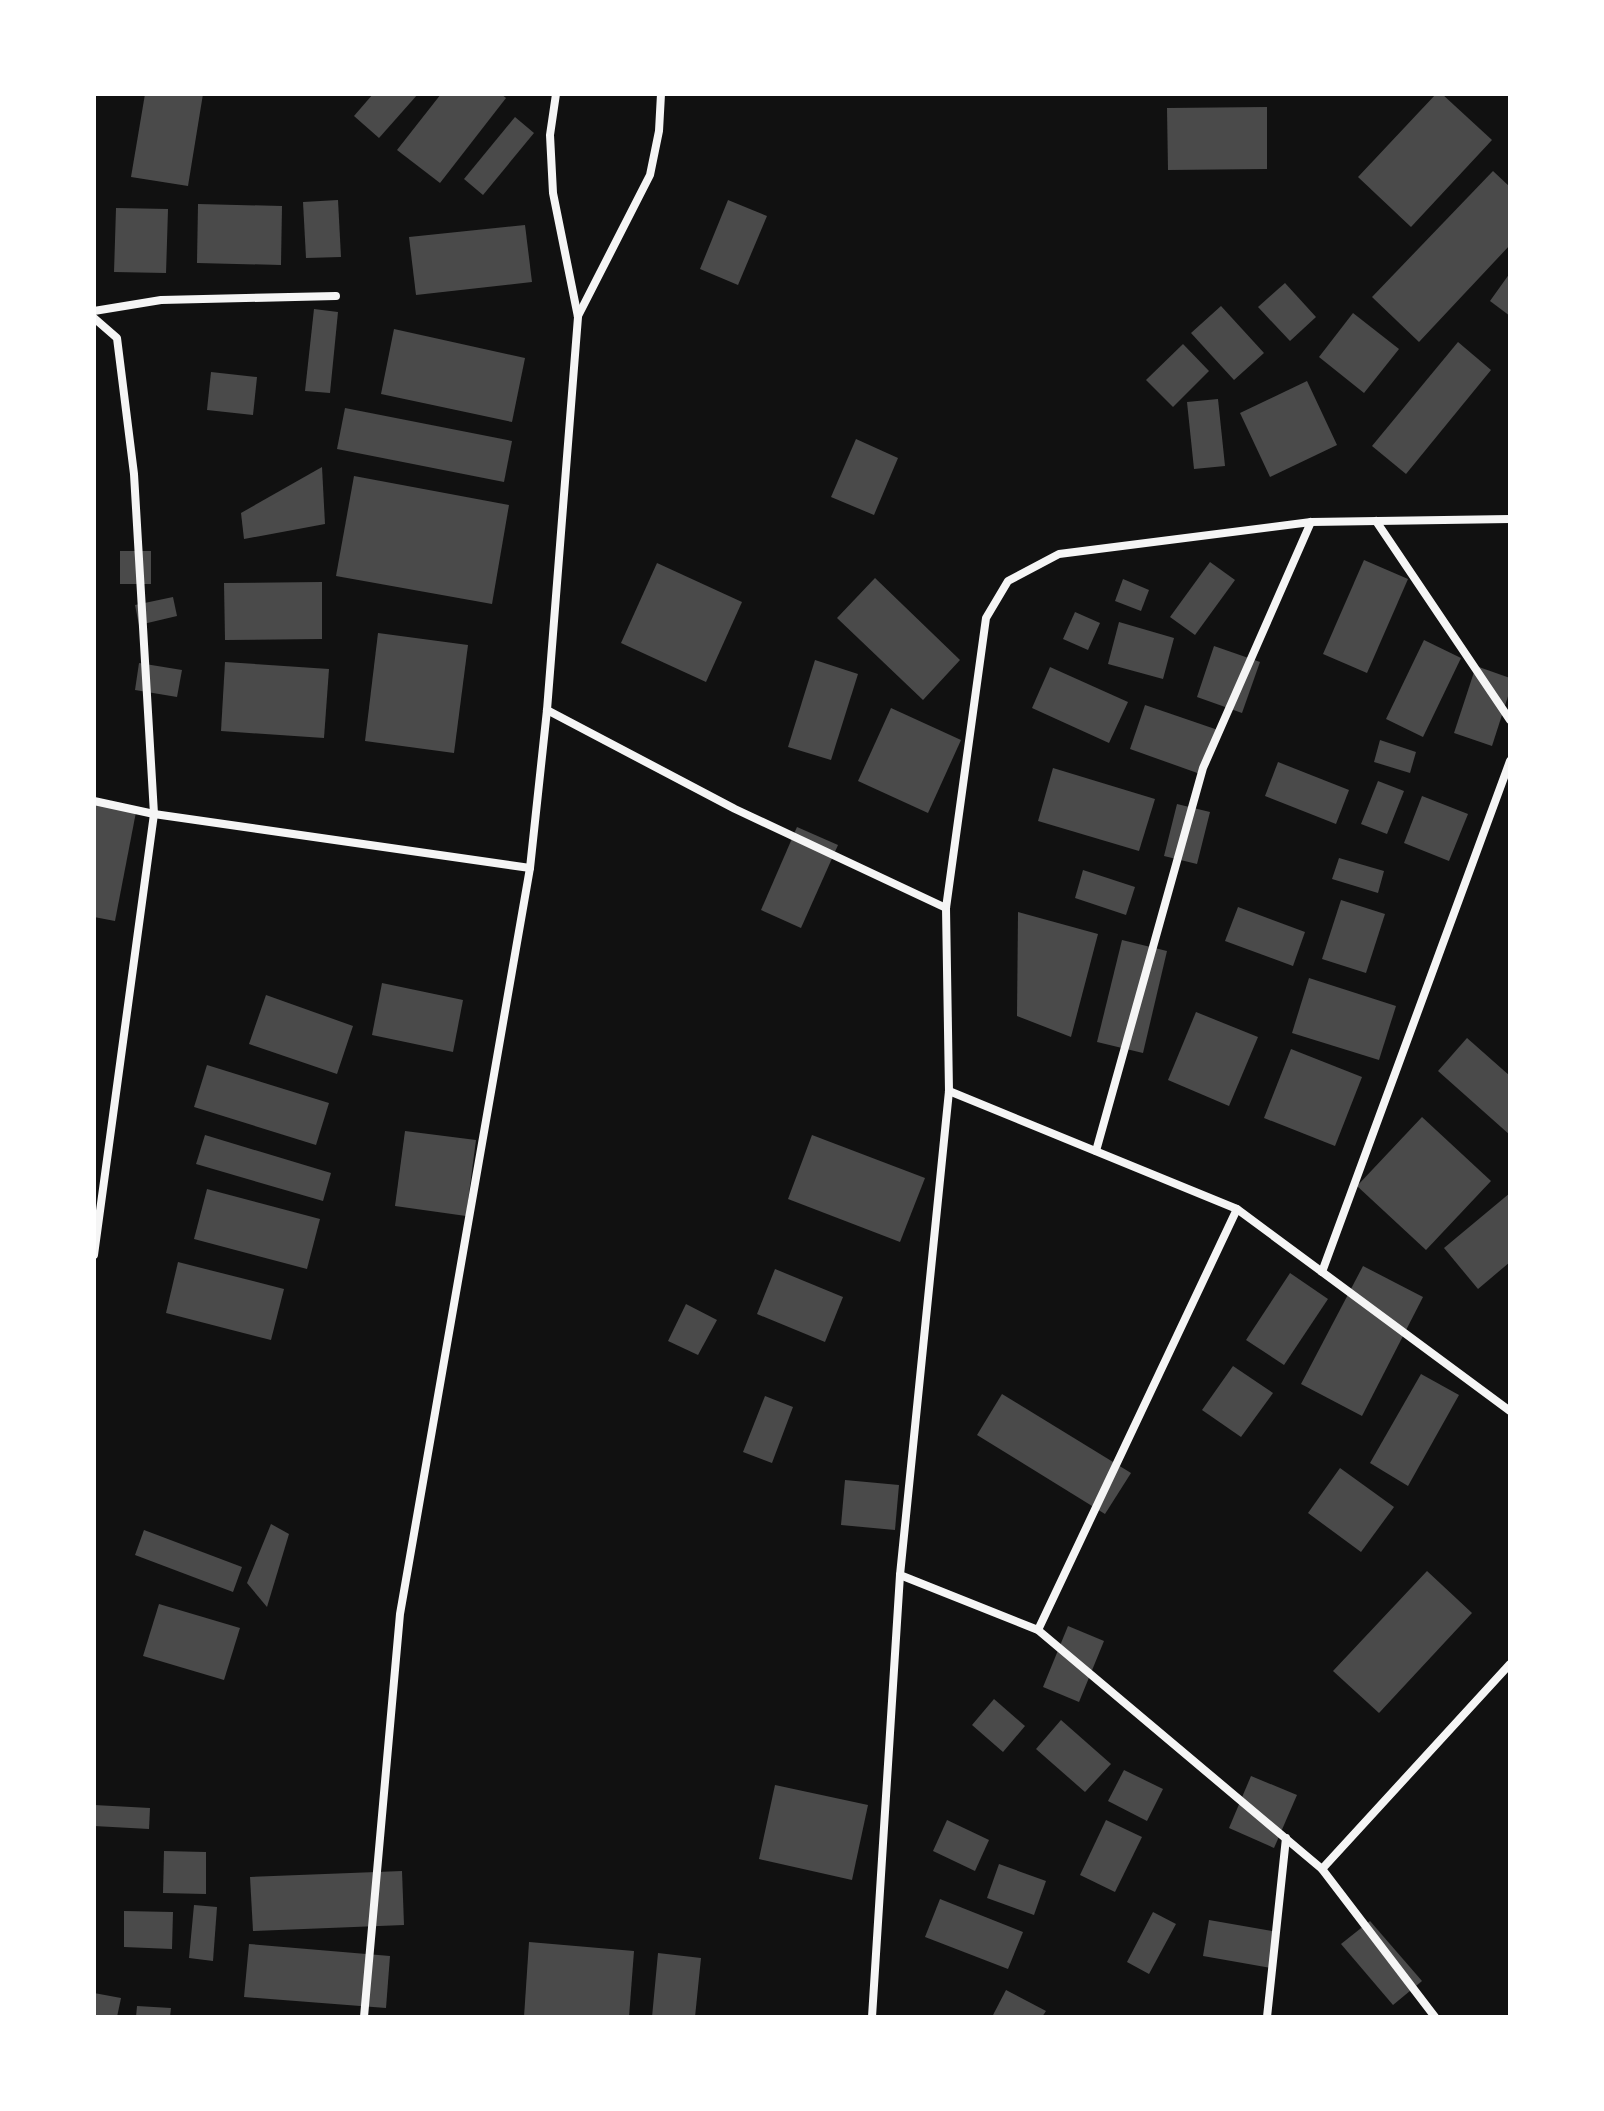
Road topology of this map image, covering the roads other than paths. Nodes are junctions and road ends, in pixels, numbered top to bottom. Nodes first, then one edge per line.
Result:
1 (556, 94) edge
2 (661, 94) edge
3 (336, 296) dead end
4 (94, 311) edge
5 (578, 317) junction
6 (94, 318) edge
7 (1510, 519) edge
8 (1376, 521) junction
9 (1311, 522) junction
10 (547, 710) junction
11 (1510, 720) edge
12 (1510, 761) edge
13 (94, 801) edge
14 (154, 814) junction
15 (530, 868) junction
16 (946, 908) junction
17 (949, 1091) junction
18 (1096, 1151) junction
19 (99, 1181) edge
20 (1237, 1209) junction
21 (94, 1255) edge
22 (1322, 1272) junction
23 (1510, 1411) edge
24 (900, 1575) junction
25 (1038, 1630) junction
26 (1510, 1664) edge
27 (1286, 1838) junction
28 (1322, 1869) junction
29 (364, 2017) edge
30 (872, 2017) edge
31 (1267, 2017) edge
32 (1435, 2017) edge

1 - 5 street
2 - 5 street
3 - 4 street
5 - 10 street
6 - 14 street
7 - 8 street
8 - 9 street
8 - 11 street
9 - 16 street
9 - 18 street
10 - 15 street
10 - 16 street
12 - 22 street
13 - 14 street
14 - 15 street
14 - 19 street
15 - 29 street
16 - 17 street
17 - 18 street
17 - 24 street
18 - 20 street
19 - 21 street
20 - 22 street
20 - 25 street
22 - 23 street
24 - 25 street
24 - 30 street
25 - 27 street
26 - 28 street
27 - 28 street
27 - 31 street
28 - 32 street

